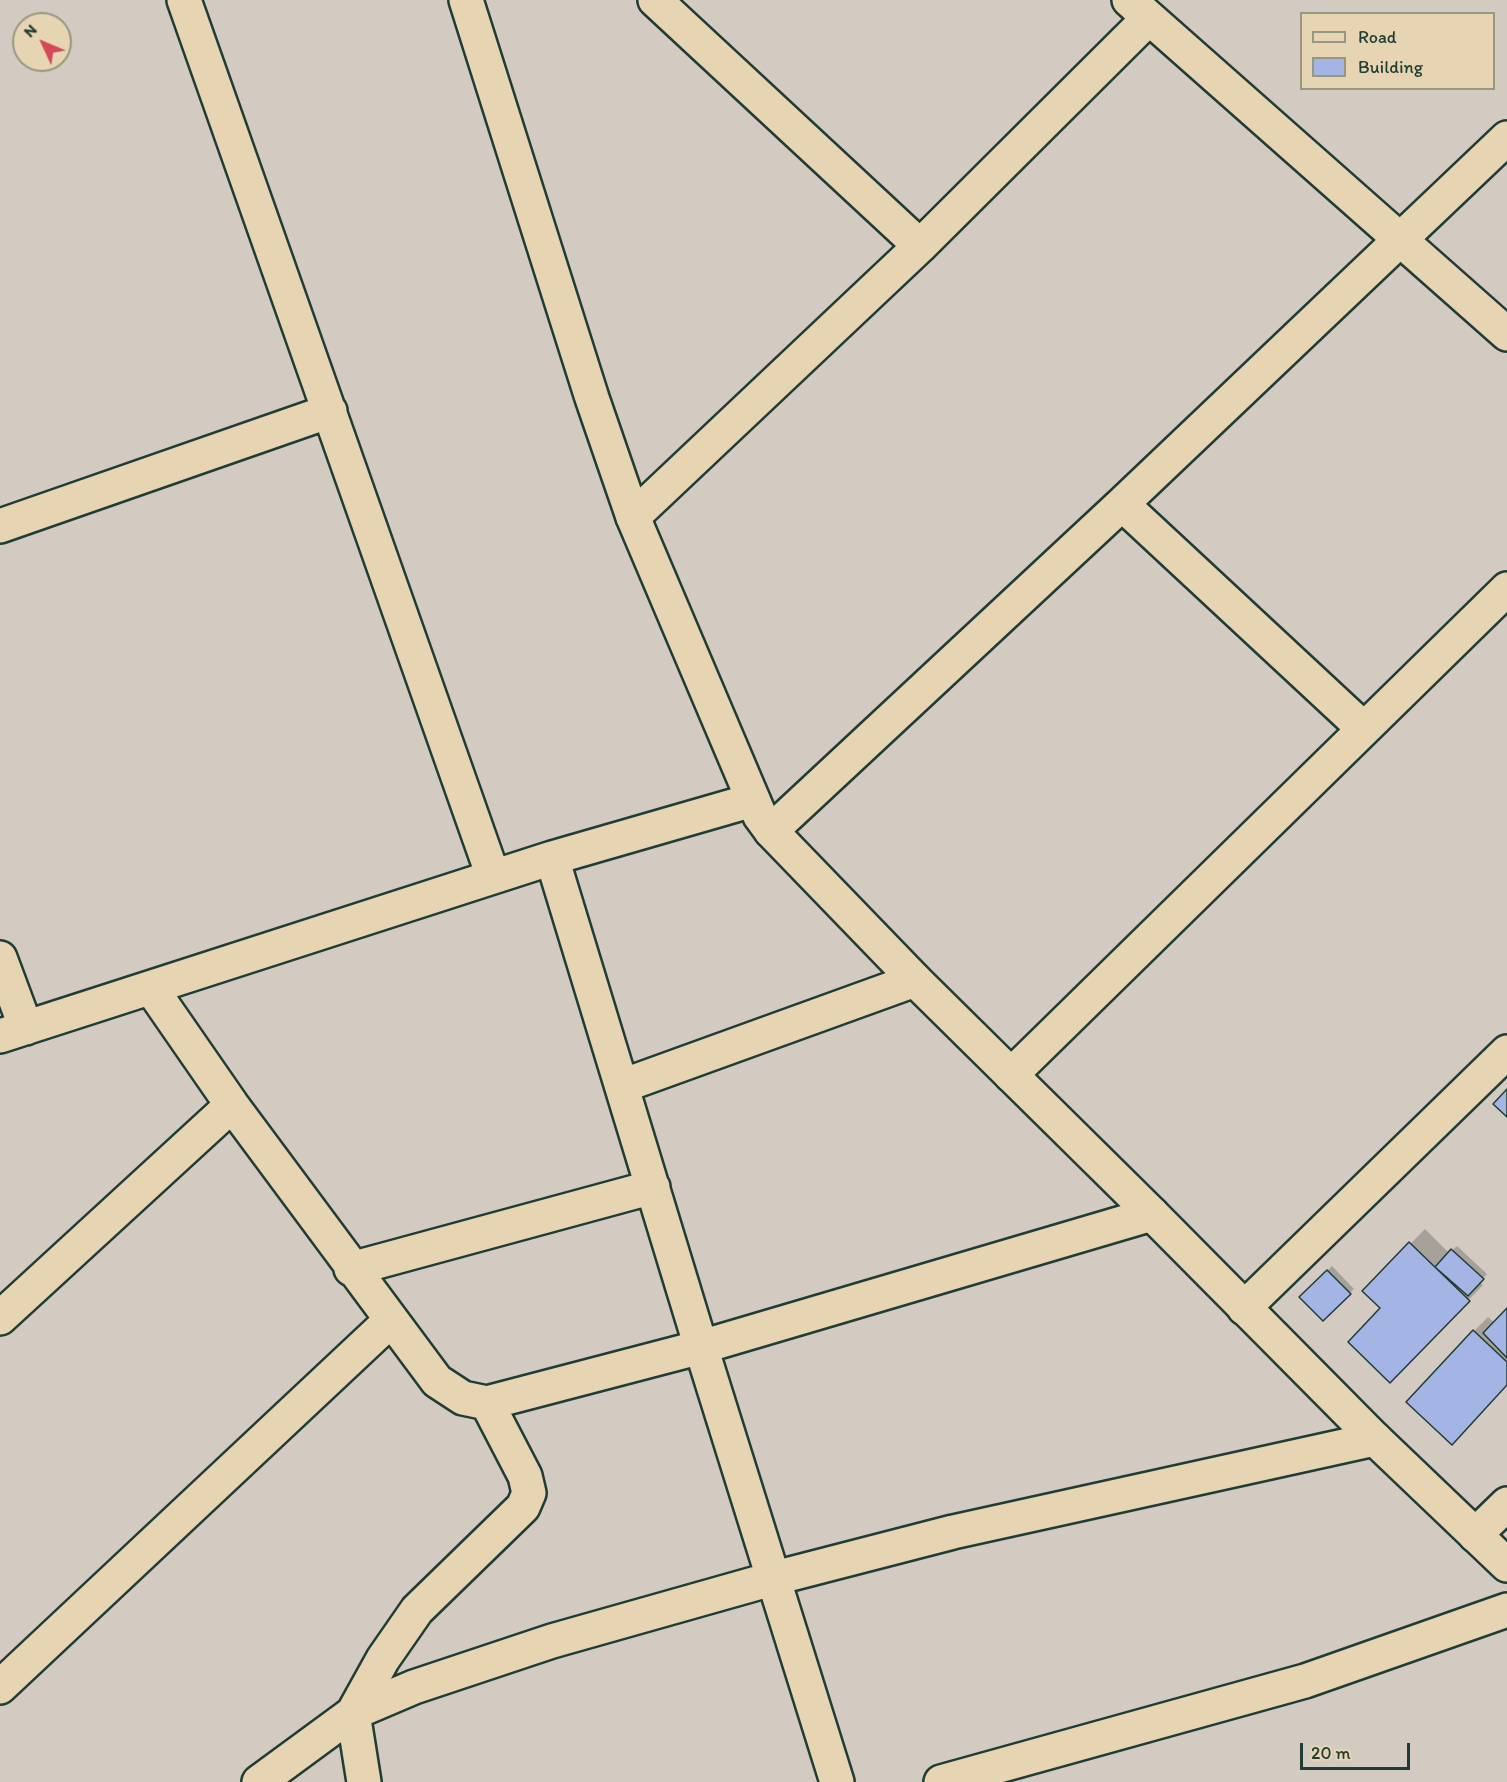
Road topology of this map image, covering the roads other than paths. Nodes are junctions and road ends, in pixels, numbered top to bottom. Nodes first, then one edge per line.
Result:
1 (184, 0) edge
2 (466, 0) edge
3 (655, 0) edge
4 (1139, 9) edge
5 (1507, 138) edge
6 (1400, 239) junction
7 (920, 246) junction
8 (1507, 334) edge
9 (330, 411) junction
10 (1122, 504) junction
11 (633, 517) junction
12 (0, 526) edge
13 (1507, 589) edge
14 (1364, 729) junction
15 (753, 800) junction
16 (771, 831) junction
17 (552, 858) junction
18 (493, 876) junction
19 (0, 957) edge
20 (915, 980) junction
21 (151, 988) junction
22 (13, 1032) edge
23 (1507, 1052) edge
24 (1011, 1075) junction
25 (622, 1086) junction
26 (232, 1104) junction
27 (653, 1187) junction
28 (1152, 1214) junction
29 (351, 1269) junction
30 (1244, 1308) junction
31 (0, 1318) edge
32 (390, 1322) junction
33 (701, 1347) junction
34 (487, 1404) junction
35 (1375, 1439) junction
36 (1507, 1504) edge
37 (1475, 1535) junction
38 (1507, 1565) edge
39 (775, 1578) junction
40 (1507, 1610) edge
41 (0, 1687) edge
42 (353, 1713) junction
43 (259, 1782) edge
44 (364, 1782) edge
45 (837, 1782) edge
46 (941, 1782) edge

1 - 9 street
2 - 11 street
3 - 7 street
4 - 6 street
4 - 7 street
5 - 6 street
6 - 8 street
6 - 10 street
7 - 11 street
9 - 12 street
9 - 18 street
10 - 14 street
10 - 16 street
11 - 15 street
13 - 14 street
14 - 24 street
15 - 16 street
15 - 17 street
16 - 20 street
17 - 18 street
17 - 25 street
18 - 21 street
19 - 22 street
20 - 24 street
20 - 25 street
21 - 22 street
21 - 26 street
23 - 30 street
24 - 28 street
25 - 27 street
26 - 29 street
26 - 31 street
27 - 29 street
27 - 33 street
28 - 30 street
28 - 33 street
29 - 32 street
30 - 35 street
32 - 34 street
32 - 41 street
33 - 34 street
33 - 39 street
34 - 42 street
35 - 37 street
35 - 39 street
36 - 37 street
37 - 38 street
39 - 42 street
39 - 45 street
40 - 46 street
42 - 43 street
42 - 44 street

